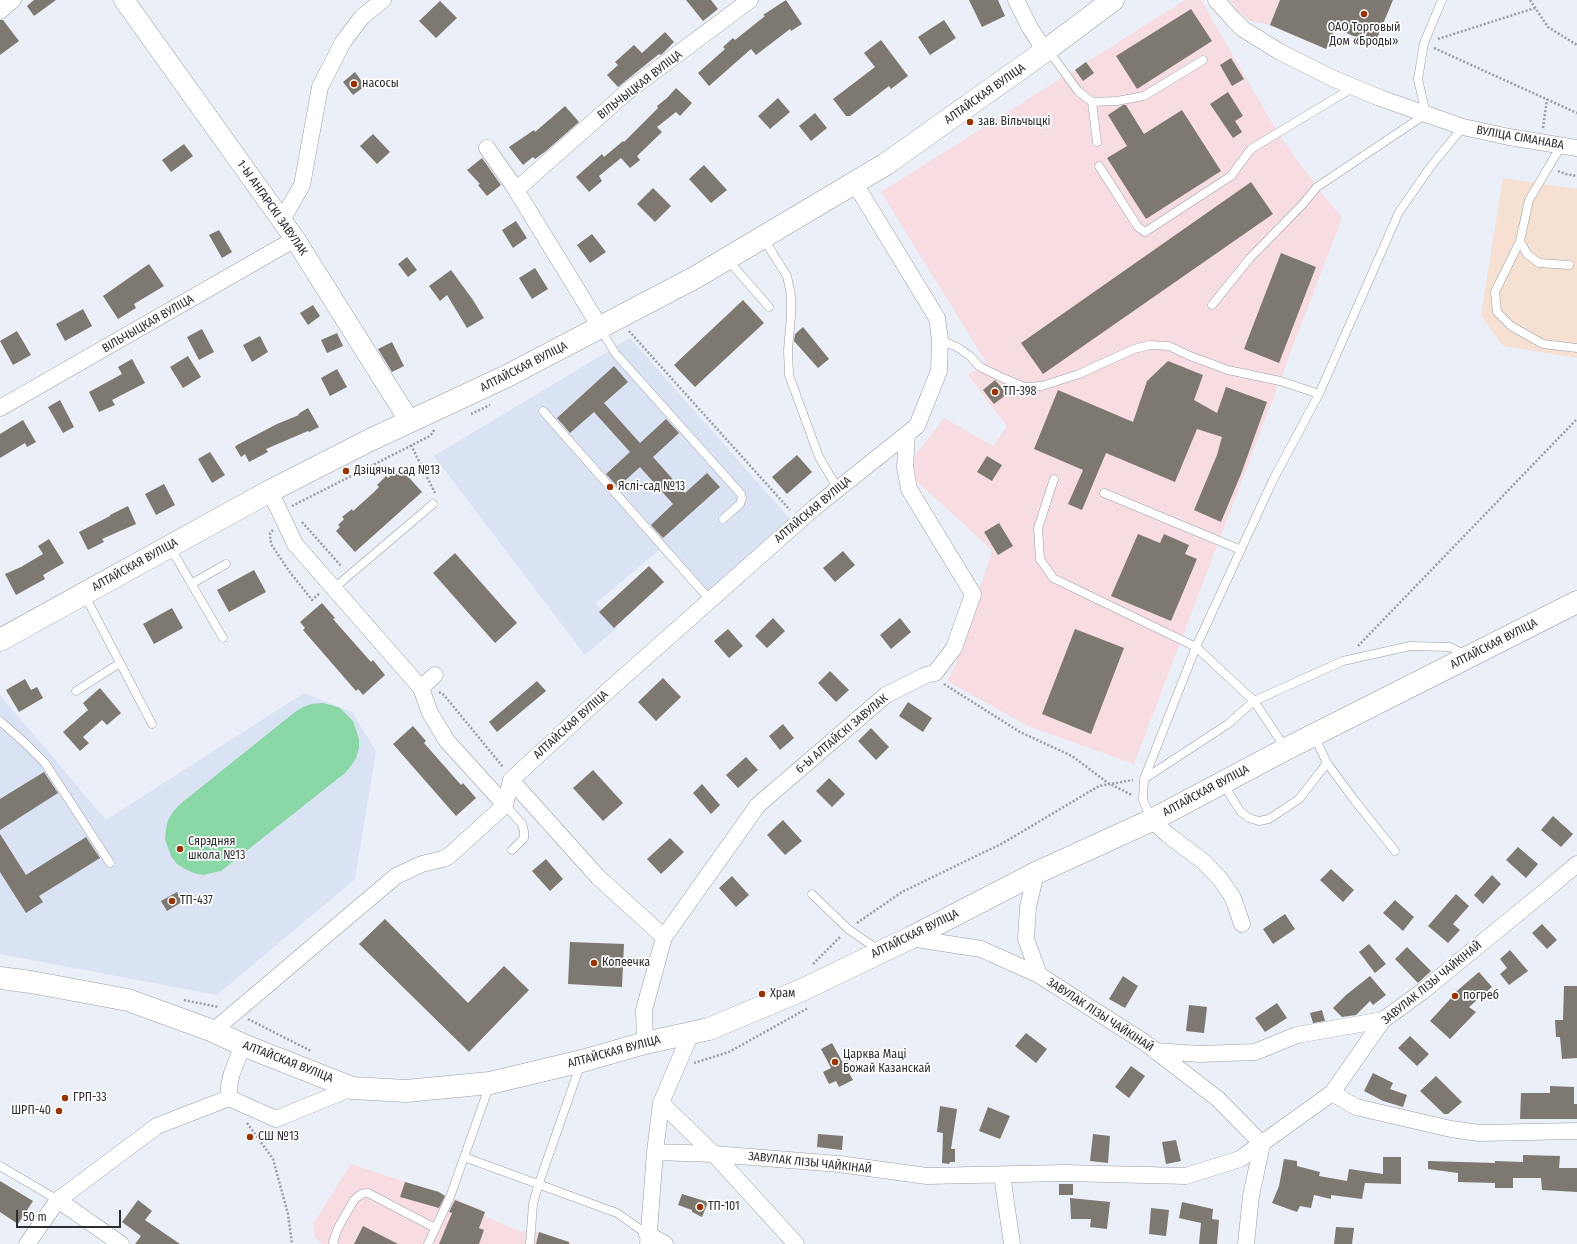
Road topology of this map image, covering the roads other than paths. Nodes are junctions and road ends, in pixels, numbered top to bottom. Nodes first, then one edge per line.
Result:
1 (13, 0) edge
2 (124, 0) edge
3 (363, 0) edge
4 (383, 0) edge
5 (750, 0) edge
6 (1016, 0) edge
7 (1113, 0) edge
8 (1216, 0) edge
9 (1442, 0) edge
10 (0, 11) edge
11 (362, 17) junction
12 (1046, 50) junction
13 (1203, 60) dead end
14 (1354, 87) junction
15 (1092, 102) junction
16 (1426, 114) junction
17 (1463, 127) junction
18 (1097, 142) dead end
19 (1561, 146) junction
20 (487, 148) dead end
21 (1577, 148) edge
22 (1099, 166) dead end
23 (854, 182) junction
24 (516, 190) junction
25 (282, 220) junction
26 (762, 237) junction
27 (295, 239) junction
28 (1520, 242) junction
29 (726, 259) junction
30 (1568, 265) dead end
31 (1212, 305) dead end
32 (769, 307) dead end
33 (609, 323) junction
34 (940, 340) junction
35 (1577, 348) edge
36 (1319, 394) junction
37 (0, 408) edge
38 (543, 411) dead end
39 (410, 422) junction
40 (906, 434) junction
41 (1054, 479) dead end
42 (838, 489) junction
43 (1104, 493) dead end
44 (274, 500) junction
45 (432, 501) road end
46 (723, 519) dead end
47 (170, 546) junction
48 (1241, 550) junction
49 (226, 564) dead end
50 (191, 584) junction
51 (329, 589) junction
52 (84, 594) junction
53 (710, 600) junction
54 (1577, 602) edge
55 (223, 638) dead end
56 (0, 640) edge
57 (1196, 647) junction
58 (1469, 657) junction
59 (120, 663) junction
60 (435, 675) dead end
61 (421, 688) junction
62 (76, 691) dead end
63 (1254, 702) junction
64 (0, 721) edge
65 (152, 724) dead end
66 (1313, 735) junction
67 (1286, 749) junction
68 (1327, 763) junction
69 (1144, 779) junction
70 (511, 780) junction
71 (1222, 783) junction
72 (505, 805) junction
73 (1152, 820) junction
74 (512, 850) dead end
75 (1395, 851) dead end
76 (110, 863) dead end
77 (1577, 864) edge
78 (1036, 873) junction
79 (812, 894) dead end
80 (1242, 924) dead end
81 (664, 938) junction
82 (910, 938) junction
83 (880, 951) junction
84 (1039, 975) junction
85 (0, 978) edge
86 (1382, 1020) junction
87 (213, 1031) junction
88 (691, 1033) junction
89 (645, 1043) junction
90 (243, 1045) junction
91 (1155, 1051) junction
92 (582, 1060) junction
93 (490, 1083) junction
94 (352, 1088) junction
95 (1332, 1093) junction
96 (229, 1098) junction
97 (661, 1103) junction
98 (1577, 1131) edge
99 (1262, 1144) junction
100 (655, 1152) junction
101 (714, 1154) junction
102 (464, 1157) junction
103 (0, 1166) edge
104 (1002, 1175) junction
105 (539, 1183) junction
106 (58, 1200) junction
107 (435, 1228) junction
108 (648, 1239) edge
109 (27, 1244) edge
110 (121, 1244) edge
111 (334, 1244) edge
112 (428, 1244) edge
113 (530, 1244) edge
114 (666, 1244) edge
115 (796, 1244) edge
116 (1012, 1244) edge
117 (1246, 1244) edge

1 - 10 street
2 - 25 street, 1-Ы АНГАРСКІ ЗАВУЛАК
3 - 11 street
4 - 11 street
5 - 24 street, ВІЛЬЧЫЦКАЯ ВУЛІЦА
6 - 12 street
7 - 12 main road, АЛТАЙСКАЯ ВУЛІЦА
8 - 14 street, ВУЛІЦА СІМАНАВА
9 - 16 lane
11 - 25 street
12 - 15 lane
12 - 23 main road, АЛТАЙСКАЯ ВУЛІЦА
13 - 15 lane
14 - 16 street, ВУЛІЦА СІМАНАВА
14 - 22 lane
15 - 18 lane
16 - 17 street, ВУЛІЦА СІМАНАВА
16 - 31 lane
17 - 19 street, ВУЛІЦА СІМАНАВА
17 - 36 lane
19 - 21 street, ВУЛІЦА СІМАНАВА
19 - 28 lane
20 - 24 street
23 - 26 main road, АЛТАЙСКАЯ ВУЛІЦА
23 - 34 street, АЛТАЙСКАЯ ВУЛІЦА
24 - 33 street
25 - 27 street, 1-Ы АНГАРСКІ ЗАВУЛАК
26 - 29 main road, АЛТАЙСКАЯ ВУЛІЦА
26 - 42 lane
27 - 37 street, ВІЛЬЧЫЦКАЯ ВУЛІЦА
27 - 39 street, 1-Ы АНГАРСКІ ЗАВУЛАК
28 - 30 lane
28 - 35 lane
29 - 32 lane
29 - 33 main road, АЛТАЙСКАЯ ВУЛІЦА
33 - 39 main road, АЛТАЙСКАЯ ВУЛІЦА
33 - 46 lane
34 - 36 lane
34 - 40 street, АЛТАЙСКАЯ ВУЛІЦА
36 - 48 lane
38 - 53 lane
39 - 44 main road, АЛТАЙСКАЯ ВУЛІЦА
40 - 42 street, АЛТАЙСКАЯ ВУЛІЦА
40 - 81 street, 6-Ы АЛТАЙСКІ ЗАВУЛАК
41 - 57 lane
42 - 53 street, АЛТАЙСКАЯ ВУЛІЦА
43 - 48 lane
44 - 47 main road, АЛТАЙСКАЯ ВУЛІЦА
44 - 51 street
45 - 51 lane
47 - 50 lane
47 - 52 main road, АЛТАЙСКАЯ ВУЛІЦА
48 - 57 lane
49 - 50 lane
50 - 55 lane
51 - 61 street
52 - 56 main road, АЛТАЙСКАЯ ВУЛІЦА
52 - 59 lane
53 - 70 street, АЛТАЙСКАЯ ВУЛІЦА
54 - 58 main road, АЛТАЙСКАЯ ВУЛІЦА
57 - 63 lane
57 - 69 lane
58 - 63 lane
58 - 66 main road, АЛТАЙСКАЯ ВУЛІЦА
59 - 62 lane
59 - 65 lane
60 - 61 street
61 - 72 street
63 - 67 lane
63 - 69 lane
64 - 76 lane
66 - 67 main road, АЛТАЙСКАЯ ВУЛІЦА
66 - 68 lane
67 - 71 main road, АЛТАЙСКАЯ ВУЛІЦА
68 - 71 lane
68 - 75 lane
69 - 73 lane
70 - 72 street
70 - 81 street
71 - 73 main road, АЛТАЙСКАЯ ВУЛІЦА
72 - 74 lane
72 - 87 street
73 - 78 main road, АЛТАЙСКАЯ ВУЛІЦА
73 - 80 street
77 - 86 street, ЗАВУЛАК ЛІЗЫ ЧАЙКІНАЙ
78 - 82 main road, АЛТАЙСКАЯ ВУЛІЦА
78 - 84 street
79 - 83 lane
81 - 89 street, 6-Ы АЛТАЙСКІ ЗАВУЛАК
82 - 83 main road, АЛТАЙСКАЯ ВУЛІЦА
82 - 84 street, ЗАВУЛАК ЛІЗЫ ЧАЙКІНАЙ
83 - 88 main road, АЛТАЙСКАЯ ВУЛІЦА
84 - 91 street, ЗАВУЛАК ЛІЗЫ ЧАЙКІНАЙ
85 - 87 main road, АЛТАЙСКАЯ ВУЛІЦА
86 - 91 street
86 - 95 street, ЗАВУЛАК ЛІЗЫ ЧАЙКІНАЙ
87 - 90 main road, АЛТАЙСКАЯ ВУЛІЦА
88 - 89 main road, АЛТАЙСКАЯ ВУЛІЦА
88 - 97 street
89 - 92 main road, АЛТАЙСКАЯ ВУЛІЦА
90 - 94 main road, АЛТАЙСКАЯ ВУЛІЦА
90 - 96 street
91 - 99 street, ЗАВУЛАК ЛІЗЫ ЧАЙКІНАЙ
92 - 93 main road, АЛТАЙСКАЯ ВУЛІЦА
92 - 105 lane
93 - 94 main road, АЛТАЙСКАЯ ВУЛІЦА
93 - 102 lane
94 - 96 street
95 - 98 street
95 - 99 street, ЗАВУЛАК ЛІЗЫ ЧАЙКІНАЙ
96 - 106 street
97 - 100 street
97 - 101 street, ЗАВУЛАК ЛІЗЫ ЧАЙКІНАЙ
99 - 104 street, ЗАВУЛАК ЛІЗЫ ЧАЙКІНАЙ
99 - 117 street
100 - 101 street, ЗАВУЛАК ЛІЗЫ ЧАЙКІНАЙ
100 - 108 street
101 - 104 street, ЗАВУЛАК ЛІЗЫ ЧАЙКІНАЙ
101 - 115 street, ЗАВУЛАК ЛІЗЫ ЧАЙКІНАЙ
102 - 105 lane
102 - 107 lane
103 - 106 lane
104 - 116 street
105 - 108 lane
105 - 113 lane
106 - 109 street
106 - 110 street
107 - 111 lane
107 - 112 lane
108 - 114 street

